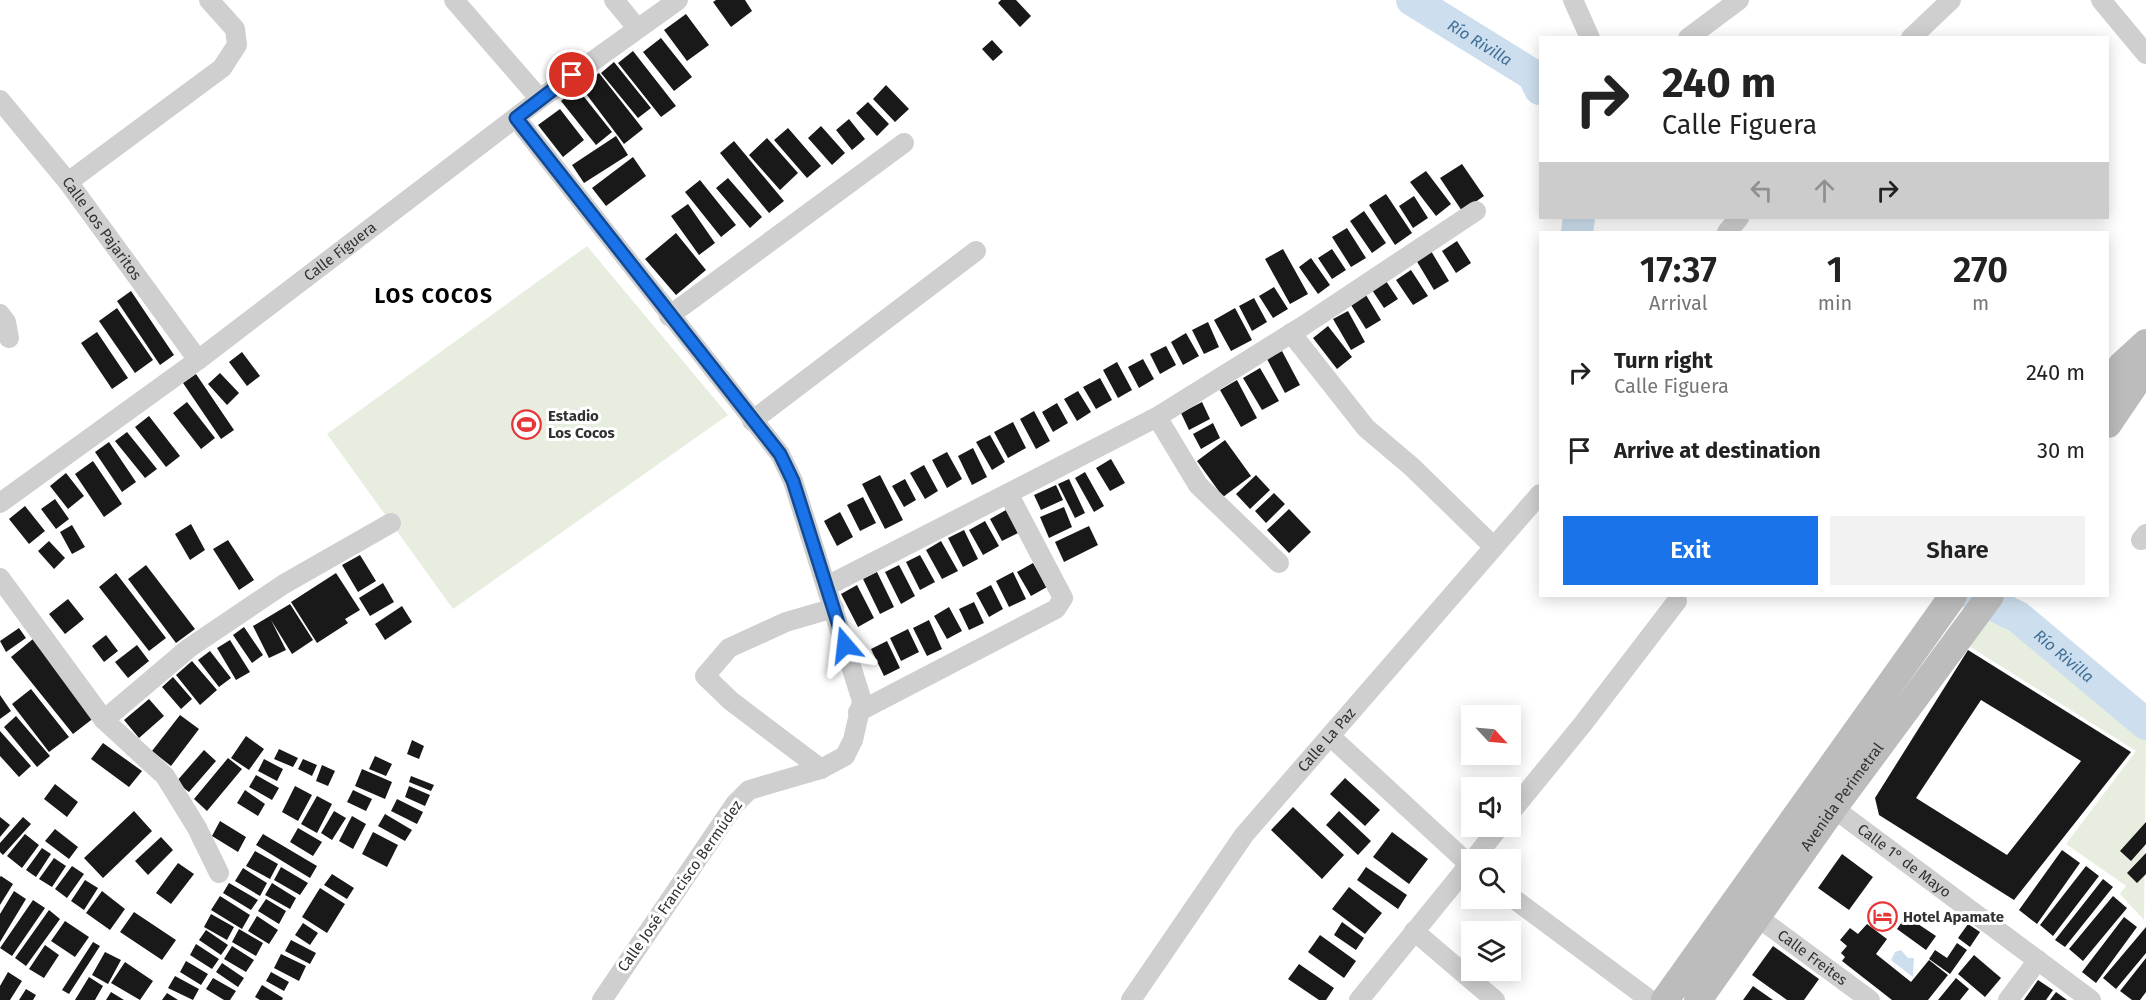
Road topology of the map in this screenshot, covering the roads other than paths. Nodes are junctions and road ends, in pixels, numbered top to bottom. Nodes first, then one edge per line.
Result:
1 (209, 0) edge
2 (454, 0) edge
3 (614, 0) edge
4 (678, 0) edge
5 (1573, 0) edge
6 (1739, 0) edge
7 (1951, 0) edge
8 (2101, 0) edge
9 (637, 28) junction
10 (1589, 36) edge
11 (1691, 36) edge
12 (1913, 36) edge
13 (2146, 54) edge
14 (540, 99) junction
15 (0, 100) edge
16 (516, 118) junction
17 (904, 143) dead end
18 (68, 182) junction
19 (1476, 211) dead end
20 (1738, 219) edge
21 (1728, 231) edge
22 (976, 250) dead end
23 (0, 314) edge
24 (669, 316) junction
25 (1291, 333) junction
26 (9, 338) dead end
27 (2146, 344) edge
28 (198, 360) junction
29 (2146, 374) edge
30 (2109, 384) edge
31 (1157, 417) junction
32 (752, 421) junction
33 (2109, 423) edge
34 (1009, 495) junction
35 (1539, 495) edge
36 (0, 503) edge
37 (391, 523) dead end
38 (1494, 547) junction
39 (1279, 563) dead end
40 (0, 578) edge
41 (827, 586) junction
42 (1952, 597) edge
43 (1989, 597) edge
44 (1677, 601) dead end
45 (834, 608) junction
46 (858, 712) junction
47 (104, 720) junction
48 (1330, 735) junction
49 (821, 769) junction
50 (1521, 799) edge
51 (1824, 800) junction
52 (1491, 837) edge
53 (1482, 849) edge
54 (1461, 854) edge
55 (219, 873) dead end
56 (1461, 875) edge
57 (1521, 904) edge
58 (1756, 916) junction
59 (1414, 932) junction
60 (2038, 960) junction
61 (602, 1000) edge
62 (1131, 1000) edge
63 (1359, 1000) edge
64 (1495, 1000) edge
65 (1650, 1000) edge
66 (1665, 1000) edge
67 (1698, 1000) edge
68 (1870, 1000) edge
69 (2008, 1000) edge
70 (2091, 1000) edge

1 - 18 street
2 - 14 street
3 - 9 street
4 - 9 street, Calle Figuera
5 - 10 street
6 - 11 street
7 - 12 street
8 - 13 street
9 - 14 street, Calle Figuera
14 - 16 street, Calle Figuera
15 - 18 street, Calle Los Pajaritos
16 - 24 street, Calle José Francisco Bermúdez
16 - 28 street, Calle Figuera
17 - 24 street
18 - 28 street, Calle Los Pajaritos
19 - 25 street
20 - 21 street
22 - 32 street
23 - 26 street
24 - 32 street, Calle José Francisco Bermúdez
25 - 31 street
25 - 38 street
27 - 30 main road
28 - 36 street, Calle Figuera
29 - 33 main road
31 - 34 street
31 - 39 street
32 - 41 street, Calle José Francisco Bermúdez
34 - 41 street
34 - 46 street
35 - 38 street, Calle La Paz
37 - 47 street
38 - 48 street, Calle La Paz
40 - 47 street
41 - 45 street, Calle José Francisco Bermúdez
42 - 51 main road, Avenida Perimetral
43 - 51 main road, Avenida Perimetral
44 - 50 street
45 - 46 street, Calle José Francisco Bermúdez
45 - 49 street
46 - 49 street, Calle José Francisco Bermúdez
47 - 55 street
48 - 54 street
48 - 62 street, Calle La Paz
49 - 61 street, Calle José Francisco Bermúdez
51 - 58 main road, Avenida Perimetral
51 - 60 street, Calle 1° de Mayo
51 - 66 main road, Avenida Perimetral
52 - 53 street
56 - 59 street
57 - 65 street
58 - 67 main road, Avenida Perimetral
58 - 68 street, Calle Freites
59 - 63 street
59 - 64 street
60 - 69 street
60 - 70 street, Calle 1° de Mayo

